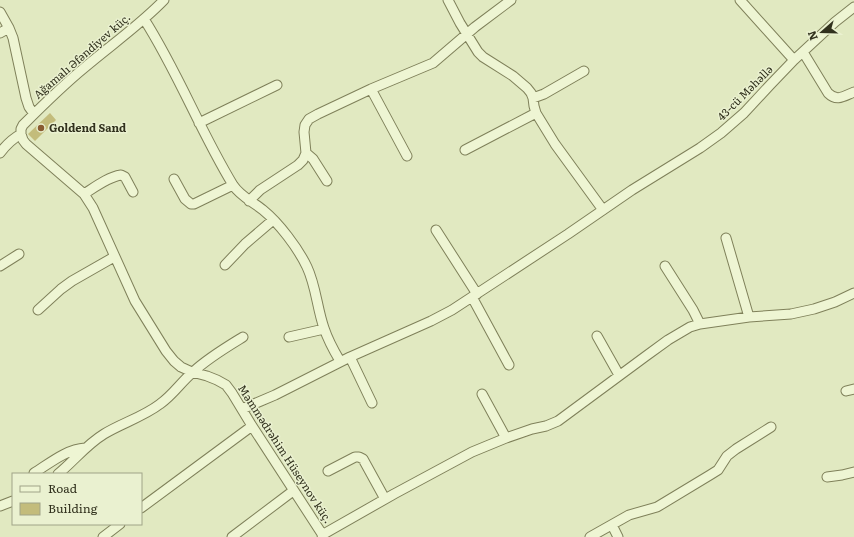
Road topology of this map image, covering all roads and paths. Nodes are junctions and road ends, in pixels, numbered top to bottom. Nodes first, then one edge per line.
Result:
1 (448, 0) edge
2 (511, 0) edge
3 (740, 0) edge
4 (162, 1) edge
5 (854, 7) edge
6 (0, 12) edge
7 (144, 19) junction
8 (9, 28) junction
9 (0, 34) edge
10 (467, 34) junction
11 (803, 52) junction
12 (794, 60) junction
13 (584, 71) dead end
14 (277, 85) dead end
15 (371, 89) junction
16 (854, 92) edge
17 (533, 98) junction
18 (536, 113) junction
19 (34, 114) junction
20 (199, 123) junction
21 (21, 134) junction
22 (465, 150) dead end
23 (0, 153) edge
24 (306, 153) junction
25 (407, 156) dead end
26 (174, 179) dead end
27 (327, 182) dead end
28 (233, 185) junction
29 (133, 192) dead end
30 (84, 194) junction
31 (249, 201) junction
32 (603, 210) junction
33 (274, 220) junction
34 (436, 230) dead end
35 (726, 238) dead end
36 (19, 254) dead end
37 (114, 257) junction
38 (224, 265) dead end
39 (0, 266) edge
40 (666, 266) dead end
41 (854, 293) edge
42 (474, 295) junction
43 (38, 310) dead end
44 (749, 317) junction
45 (700, 324) junction
46 (324, 329) junction
47 (597, 336) dead end
48 (243, 337) dead end
49 (288, 337) dead end
50 (350, 356) junction
51 (340, 361) junction
52 (509, 365) dead end
53 (192, 372) junction
54 (619, 375) junction
55 (482, 394) dead end
56 (372, 403) dead end
57 (242, 409) junction
58 (252, 426) junction
59 (771, 427) dead end
60 (506, 438) junction
61 (85, 448) junction
62 (328, 471) dead end
63 (854, 472) edge
64 (34, 473) dead end
65 (59, 473) edge
66 (827, 477) dead end
67 (293, 490) junction
68 (385, 499) junction
69 (12, 501) edge
70 (0, 506) edge
71 (142, 507) edge
72 (612, 524) junction
73 (119, 525) edge
74 (323, 536) edge
75 (103, 537) edge
76 (232, 537) edge
77 (590, 537) edge
78 (618, 537) edge

1 - 10 street
2 - 10 street
3 - 12 street
4 - 7 street, Ağamalı Əfəndiyev küç.
5 - 11 street, 43-cü Məhəllə
6 - 8 street
7 - 19 street, Ağamalı Əfəndiyev küç.
7 - 20 street
8 - 9 street
8 - 19 street
10 - 15 street
10 - 17 street
11 - 12 street, 43-cü Məhəllə
11 - 16 street
12 - 32 street, 43-cü Məhəllə
13 - 17 street
14 - 20 street
15 - 24 street
15 - 25 street
17 - 18 street
18 - 22 street
18 - 32 street
19 - 21 street, Ağamalı Əfəndiyev küç.
20 - 28 street
21 - 23 street
21 - 30 street, Məmmədrəhim Hüseynov küç.
24 - 27 street
24 - 31 street
26 - 28 street
28 - 31 street
29 - 30 street
30 - 37 street, Məmmədrəhim Hüseynov küç.
31 - 33 street
32 - 42 street, 43-cü Məhəllə
33 - 38 street
33 - 46 street
34 - 42 street
35 - 44 street
36 - 39 street
37 - 43 street
37 - 53 street, Məmmədrəhim Hüseynov küç.
40 - 45 street
41 - 44 street
42 - 50 street, 43-cü Məhəllə
42 - 52 street
44 - 45 street
45 - 54 street
46 - 49 street
46 - 51 street
47 - 54 street
48 - 53 street
50 - 51 street, 43-cü Məhəllə
50 - 56 street
51 - 57 street, 43-cü Məhəllə
53 - 57 street, Məmmədrəhim Hüseynov küç.
53 - 61 street
54 - 60 street
55 - 60 street
57 - 58 street, Məmmədrəhim Hüseynov küç.
58 - 67 street, Məmmədrəhim Hüseynov küç.
58 - 71 street
59 - 72 street
60 - 68 street
61 - 64 street
61 - 65 street
62 - 68 street
63 - 66 street
67 - 74 street, Məmmədrəhim Hüseynov küç.
67 - 76 street
68 - 74 street
69 - 70 street
72 - 77 street
72 - 78 street
73 - 75 street

